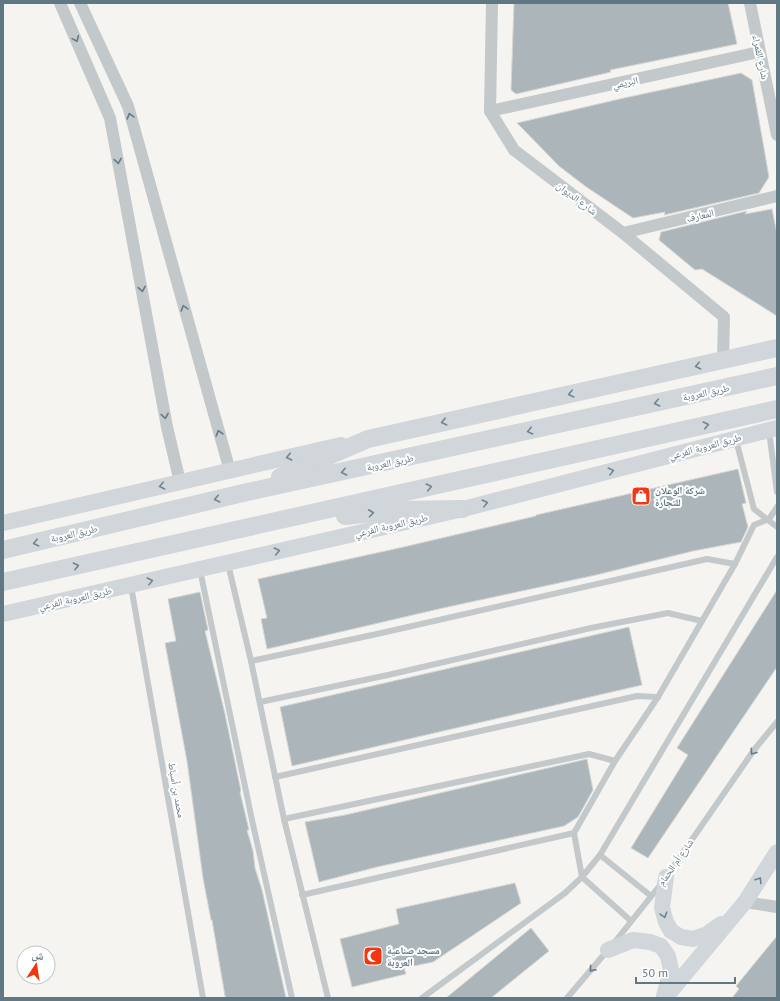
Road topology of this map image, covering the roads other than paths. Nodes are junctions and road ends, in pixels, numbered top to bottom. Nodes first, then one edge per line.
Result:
1 (60, 3) edge
2 (80, 3) edge
3 (492, 3) edge
4 (750, 3) edge
5 (759, 52) junction
6 (490, 111) junction
7 (777, 135) edge
8 (777, 196) edge
9 (623, 233) junction
10 (777, 348) edge
11 (722, 360) junction
12 (777, 376) edge
13 (777, 409) edge
14 (773, 429) edge
15 (368, 439) junction
16 (736, 439) junction
17 (230, 471) junction
18 (180, 482) junction
19 (777, 492) edge
20 (243, 493) junction
21 (777, 507) edge
22 (463, 509) junction
23 (769, 519) junction
24 (3, 523) edge
25 (777, 526) edge
26 (249, 528) junction
27 (3, 550) edge
28 (777, 557) edge
29 (227, 562) junction
30 (735, 564) junction
31 (200, 569) junction
32 (3, 582) edge
33 (131, 586) junction
34 (3, 614) edge
35 (702, 621) junction
36 (251, 661) junction
37 (658, 698) junction
38 (260, 702) junction
39 (777, 722) edge
40 (614, 761) junction
41 (275, 777) junction
42 (284, 819) junction
43 (574, 833) junction
44 (777, 852) edge
45 (600, 855) junction
46 (582, 877) junction
47 (666, 877) junction
48 (302, 895) junction
49 (651, 896) junction
50 (745, 902) junction
51 (777, 907) edge
52 (732, 918) junction
53 (631, 921) junction
54 (608, 950) junction
55 (203, 998) edge
56 (292, 998) edge
57 (328, 998) edge
58 (422, 998) edge
59 (567, 998) edge
60 (664, 998) edge

1 -> 18 street
17 -> 2 street
3 - 6 street
4 - 5 street, شارع القمراء
5 - 6 street, البريمي
5 - 7 street, شارع القمراء
6 - 9 street, شارع الديوان
8 - 9 street, المعارف
9 - 11 street, شارع الديوان
10 - 11 main road
11 -> 15 main road
12 -> 20 main road, طريق العروبة
26 -> 13 main road
14 - 16 street, طريق العروبة الفرعي
14 - 19 lane
15 -> 17 street
15 - 20 main road
22 -> 16 street, طريق العروبة الفرعي
16 - 23 lane
17 - 18 street
18 -> 24 street
20 -> 27 main road, طريق العروبة
21 - 23 lane
26 -> 22 main road
29 -> 22 street, طريق العروبة الفرعي
23 - 25 lane
23 - 30 lane
32 -> 26 main road
28 - 45 lane
29 - 31 street, طريق العروبة الفرعي
29 - 36 lane
30 - 35 lane
30 - 36 lane
33 -> 31 street, طريق العروبة الفرعي
31 - 56 lane
33 - 34 street, طريق العروبة الفرعي
33 - 55 lane, محمد بن أسباط
35 - 37 lane
35 - 38 lane
36 - 38 lane
37 - 40 lane
37 - 41 lane
38 - 41 lane
39 -> 47 lane, شارع أم الحمام
40 - 42 lane
40 - 43 lane
41 - 42 lane
42 - 48 lane
43 - 46 lane
43 - 48 lane
50 -> 44 street
45 - 46 lane
45 - 49 lane
46 - 53 lane
46 - 58 lane
47 - 49 lane, شارع أم الحمام
47 -> 52 street
48 - 57 lane
49 - 53 lane, شارع أم الحمام
50 - 51 street
50 - 52 street
52 - 60 street
53 - 54 lane, شارع أم الحمام
54 -> 59 lane, شارع أم الحمام
54 - 60 street

